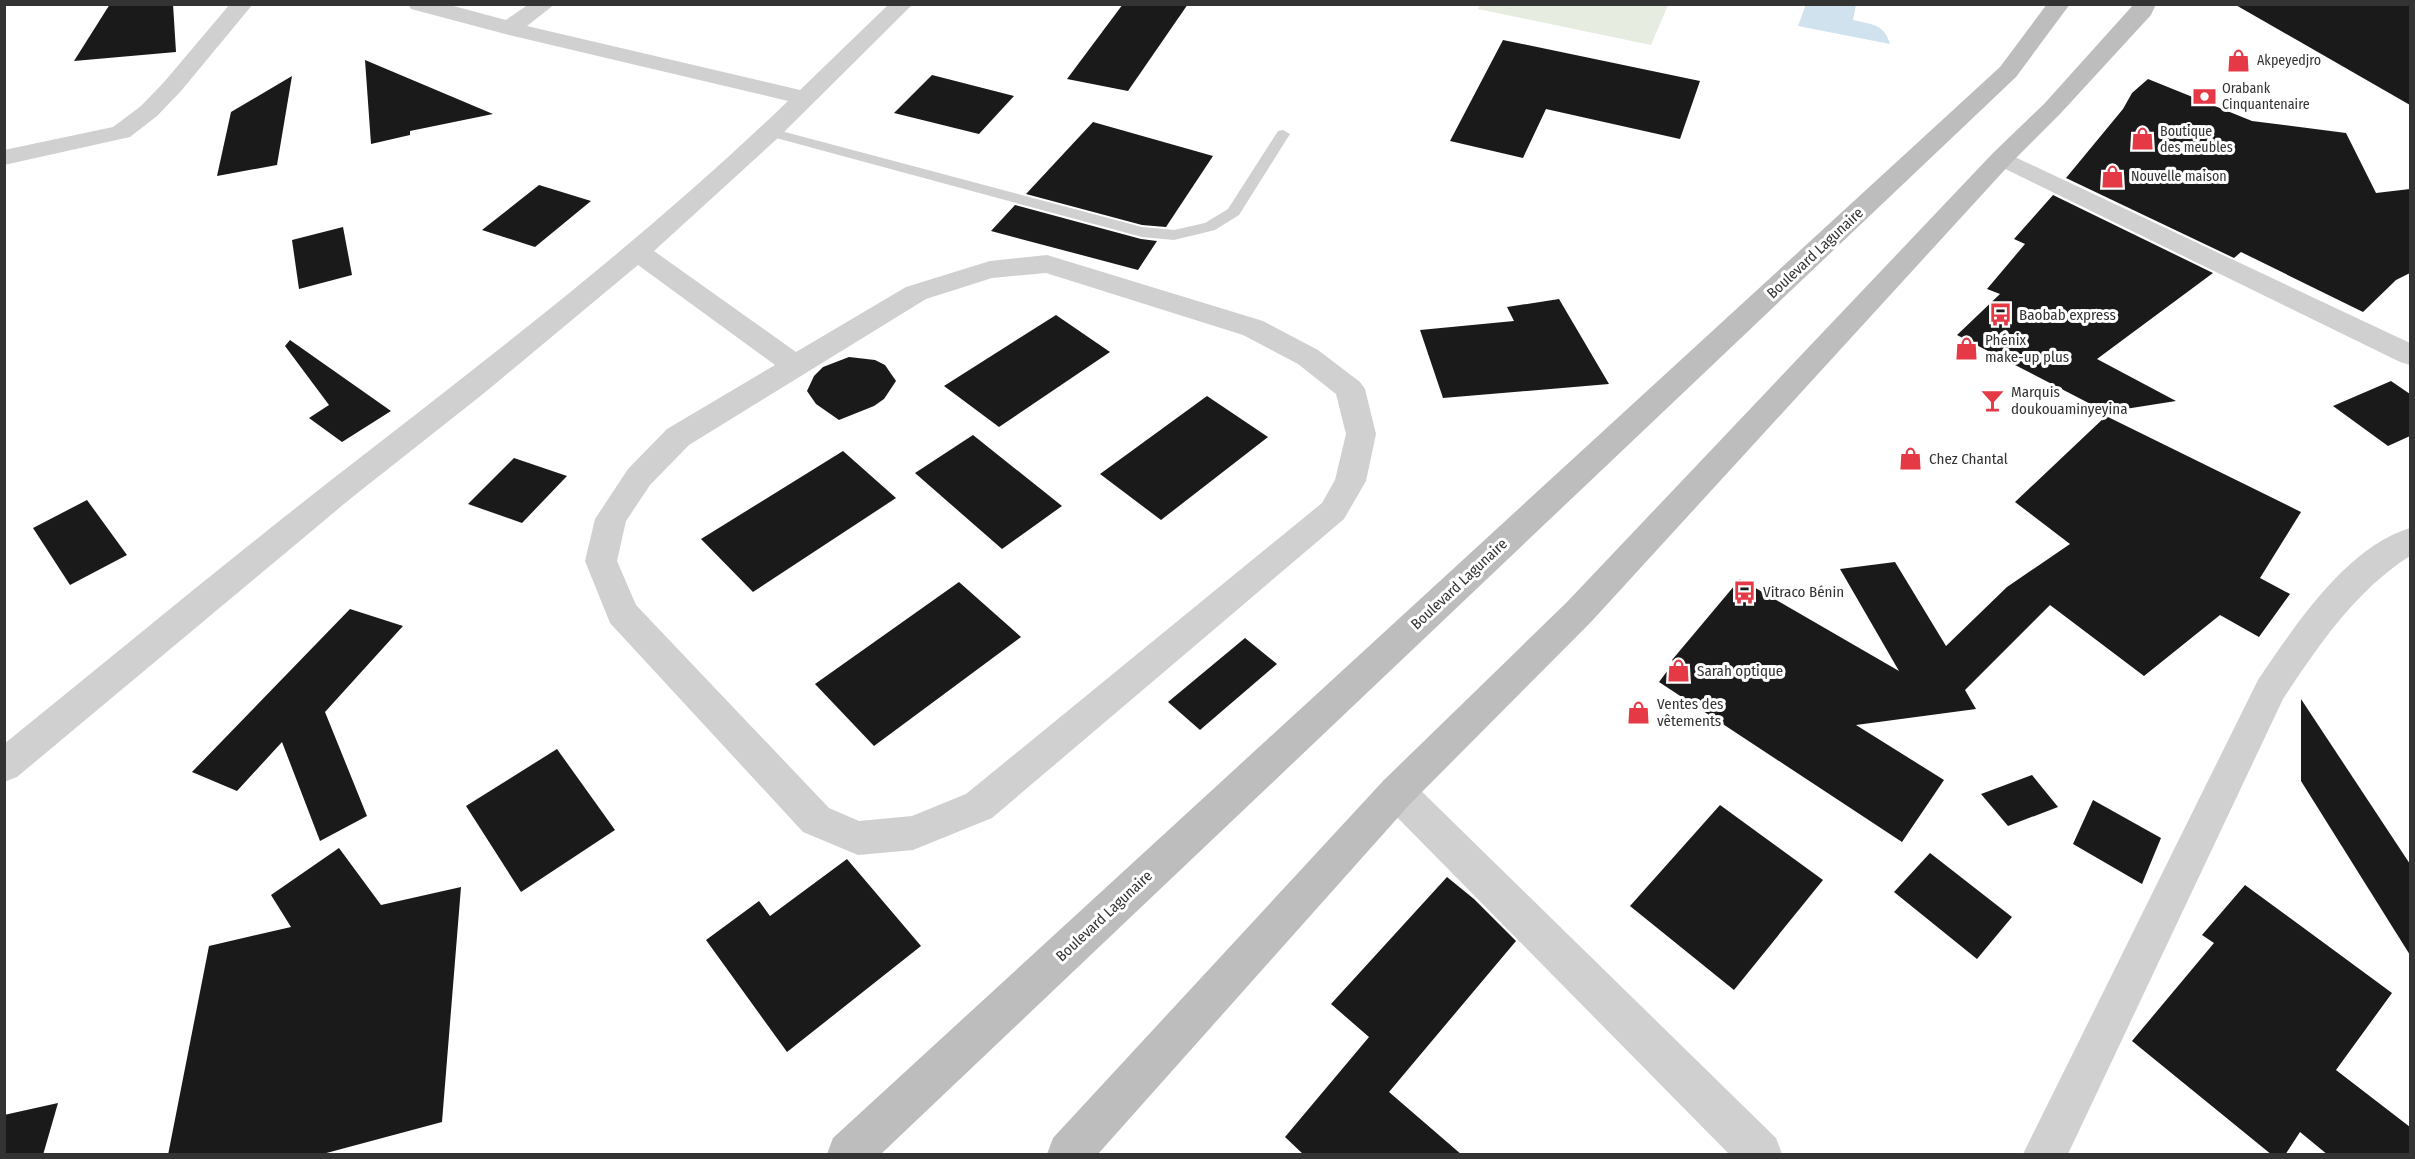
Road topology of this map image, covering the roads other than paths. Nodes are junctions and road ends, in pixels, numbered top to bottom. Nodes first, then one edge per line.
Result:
1 (242, 4) edge
2 (419, 4) edge
3 (544, 4) edge
4 (902, 4) edge
5 (2059, 4) edge
6 (2145, 4) edge
7 (509, 28) junction
8 (806, 98) junction
9 (770, 132) junction
10 (1283, 134) dead end
11 (4, 158) edge
12 (2002, 158) junction
13 (637, 252) junction
14 (2410, 355) edge
15 (794, 364) junction
16 (2410, 540) edge
17 (4, 766) edge
18 (1397, 792) junction
19 (849, 1155) edge
20 (1069, 1155) edge
21 (1760, 1155) edge
22 (2045, 1155) edge

1 - 11 street
2 - 7 street
3 - 7 street
4 - 8 street
5 - 19 main road, Boulevard Lagunaire
6 - 12 main road
7 - 8 street
8 - 9 street
9 - 10 lane
9 - 13 street
12 - 14 street
12 - 18 main road
13 - 15 street
13 - 17 street
15 - 15 street
16 - 22 street
18 - 20 main road
18 - 21 street

